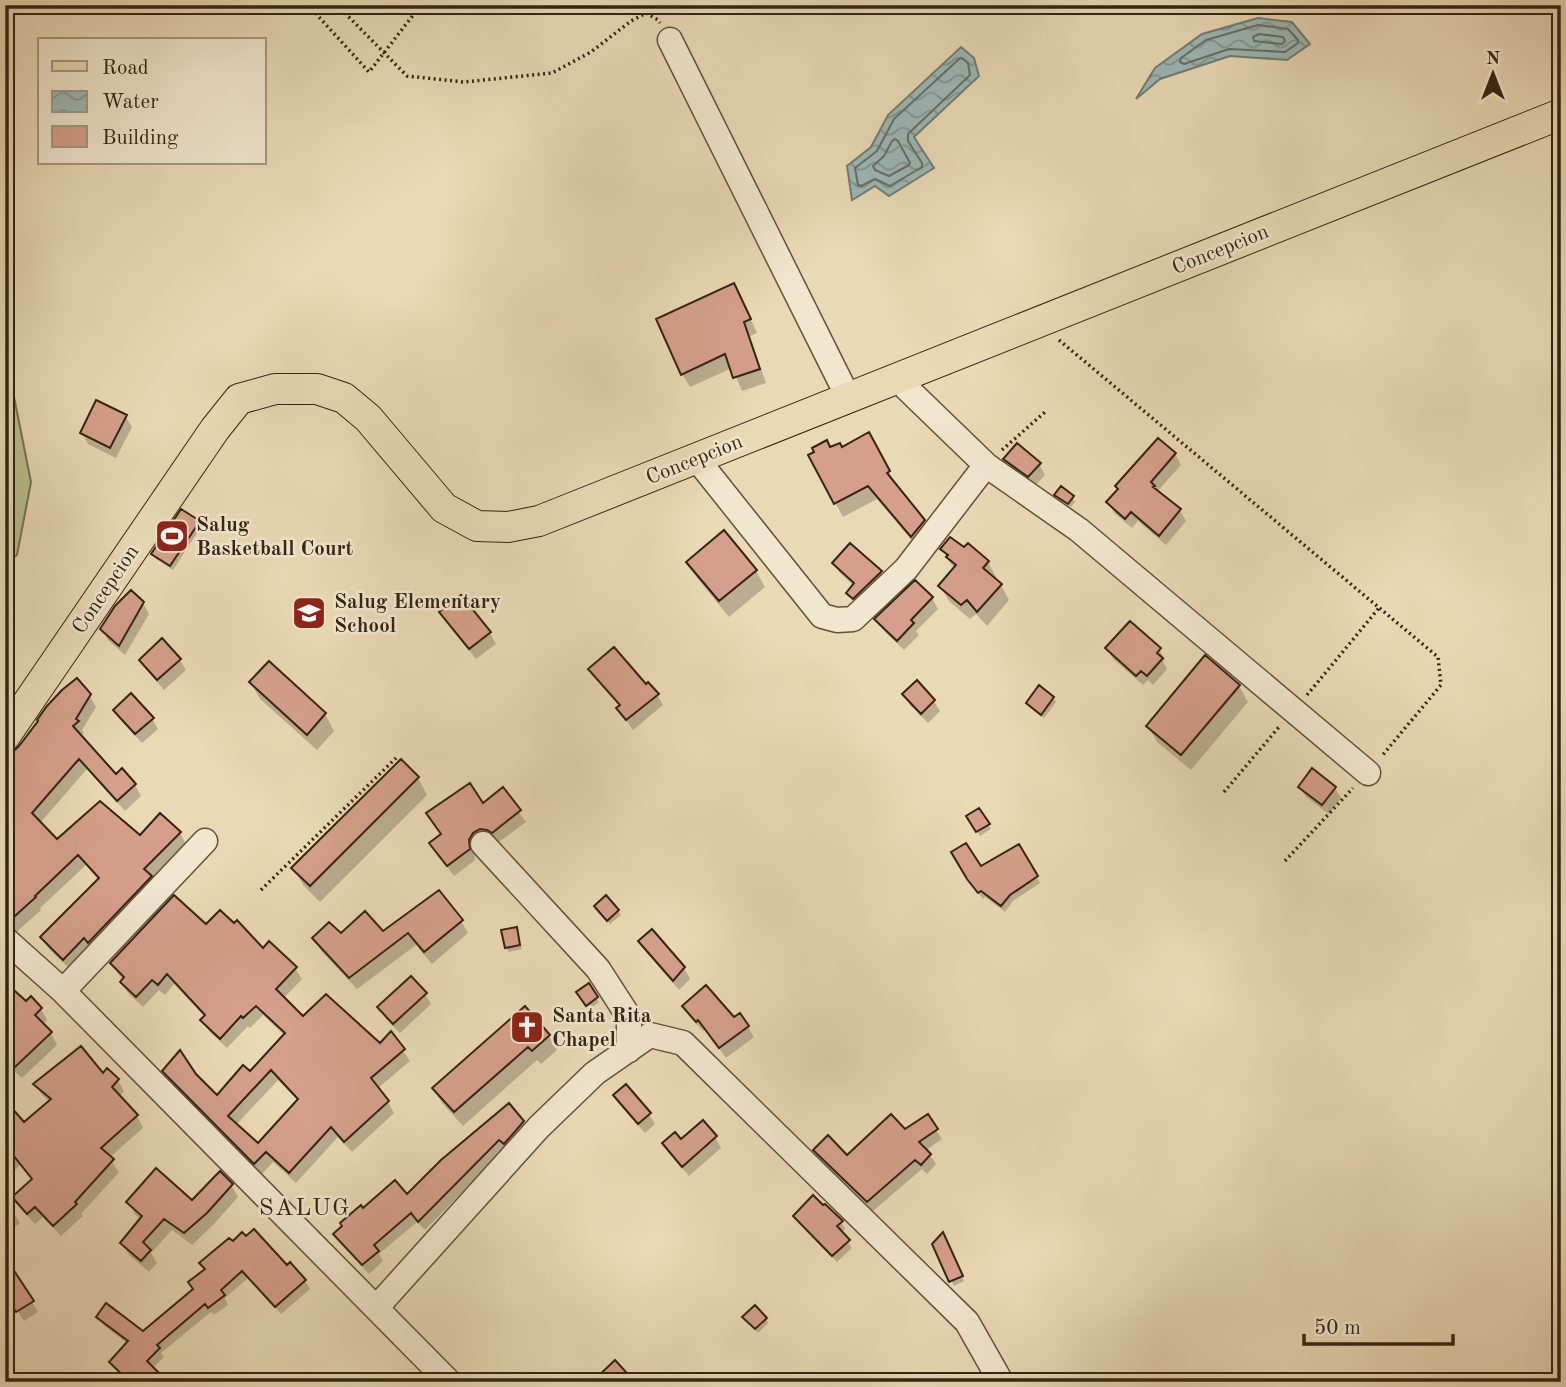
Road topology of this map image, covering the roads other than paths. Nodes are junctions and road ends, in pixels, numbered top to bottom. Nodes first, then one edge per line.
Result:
1 (670, 40) road end
2 (1561, 114) edge
3 (896, 378) junction
4 (848, 397) junction
5 (696, 458) junction
6 (986, 465) junction
7 (5, 736) edge
8 (1368, 773) road end
9 (205, 841) dead end
10 (483, 844) dead end
11 (5, 939) edge
12 (63, 991) junction
13 (629, 1050) junction
14 (376, 1308) junction
15 (449, 1382) edge
16 (1001, 1382) edge

1 - 4 street
2 - 3 main road, Concepcion
3 - 4 main road, Concepcion
3 - 6 street
4 - 5 main road, Concepcion
5 - 6 street
5 - 7 main road, Concepcion
6 - 8 street
9 - 12 street
10 - 13 street
11 - 12 street
12 - 14 street
13 - 14 street
13 - 16 street
14 - 15 street

